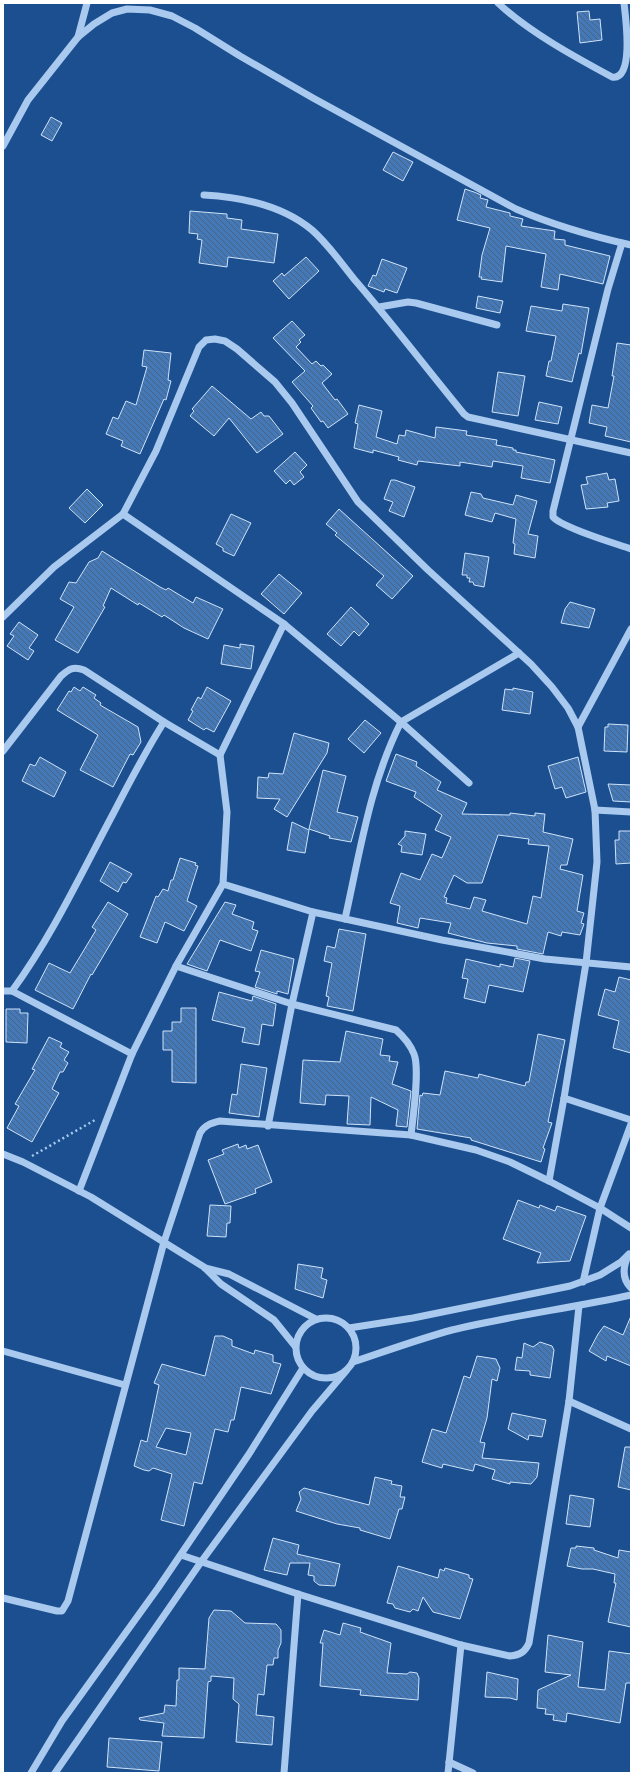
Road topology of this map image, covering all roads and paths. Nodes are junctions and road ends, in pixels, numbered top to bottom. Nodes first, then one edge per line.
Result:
1 (87, 3) edge
2 (143, 3) edge
3 (498, 3) edge
4 (624, 3) edge
5 (150, 10) junction
6 (78, 37) junction
7 (3, 146) edge
8 (204, 195) dead end
9 (622, 243) junction
10 (631, 245) edge
11 (379, 307) junction
12 (497, 325) dead end
13 (571, 440) junction
14 (631, 453) edge
15 (123, 514) junction
16 (631, 549) edge
17 (3, 617) edge
18 (284, 624) junction
19 (631, 629) edge
20 (519, 653) junction
21 (164, 722) junction
22 (401, 722) junction
23 (578, 727) junction
24 (3, 751) edge
25 (220, 755) junction
26 (469, 783) dead end
27 (595, 810) junction
28 (631, 812) edge
29 (223, 884) junction
30 (313, 912) junction
31 (345, 919) junction
32 (586, 963) junction
33 (176, 966) junction
34 (631, 967) edge
35 (3, 991) edge
36 (12, 991) junction
37 (292, 1004) junction
38 (132, 1054) junction
39 (564, 1098) junction
40 (109, 1112) junction
41 (631, 1120) edge
42 (631, 1124) edge
43 (268, 1126) junction
44 (411, 1134) junction
45 (3, 1154) edge
46 (23, 1162) junction
47 (548, 1181) junction
48 (79, 1191) junction
49 (600, 1208) junction
50 (631, 1228) edge
51 (164, 1242) junction
52 (630, 1253) edge
53 (204, 1268) junction
54 (583, 1282) junction
55 (631, 1288) edge
56 (631, 1295) edge
57 (579, 1306) junction
58 (316, 1319) junction
59 (349, 1328) junction
60 (296, 1346) junction
61 (3, 1351) edge
62 (353, 1362) junction
63 (303, 1368) junction
64 (346, 1371) junction
65 (126, 1385) junction
66 (568, 1401) junction
67 (631, 1429) edge
68 (181, 1555) junction
69 (201, 1562) junction
70 (298, 1594) junction
71 (3, 1598) edge
72 (461, 1645) junction
73 (449, 1762) junction
74 (31, 1773) edge
75 (55, 1773) edge
76 (284, 1773) edge
77 (448, 1773) edge
78 (473, 1773) edge

1 - 6 street
2 - 5 street
3 - 4 street
5 - 6 street
5 - 9 street
6 - 7 street
8 - 11 street
9 - 10 street
9 - 13 street
11 - 12 street
11 - 13 street
13 - 14 street
13 - 16 street
15 - 17 street
15 - 18 street
15 - 20 street
18 - 22 street
18 - 25 street
19 - 23 street
20 - 22 street
20 - 23 street
21 - 24 street
21 - 25 street
21 - 36 street
22 - 26 street
22 - 31 street
23 - 27 street
25 - 29 street
27 - 28 street
27 - 32 street
29 - 30 street
29 - 33 street
30 - 31 street
30 - 37 street
31 - 32 street
32 - 34 street
32 - 39 street
33 - 37 street
33 - 38 street
35 - 36 street
36 - 38 street
37 - 43 street
37 - 44 street
38 - 40 street
39 - 41 street
39 - 47 street
40 - 46 path
40 - 48 street
42 - 49 street
43 - 44 street
43 - 51 street
44 - 47 street
45 - 46 street
46 - 48 street
47 - 49 street
48 - 51 street
49 - 50 street
49 - 54 street
51 - 53 street
51 - 65 street
52 - 54 street
52 - 55 street
53 - 58 street
53 - 60 street
54 - 59 street
56 - 57 street
57 - 62 street
57 - 66 street
58 - 59 street
58 - 60 street
59 - 62 street
60 - 63 street
61 - 65 street
62 - 64 street
63 - 64 street
63 - 68 street
64 - 69 street
65 - 71 street
66 - 67 street
66 - 72 street
68 - 69 street
68 - 74 street
69 - 70 street
69 - 75 street
70 - 72 street
70 - 76 street
72 - 73 street
73 - 77 street
73 - 78 street

